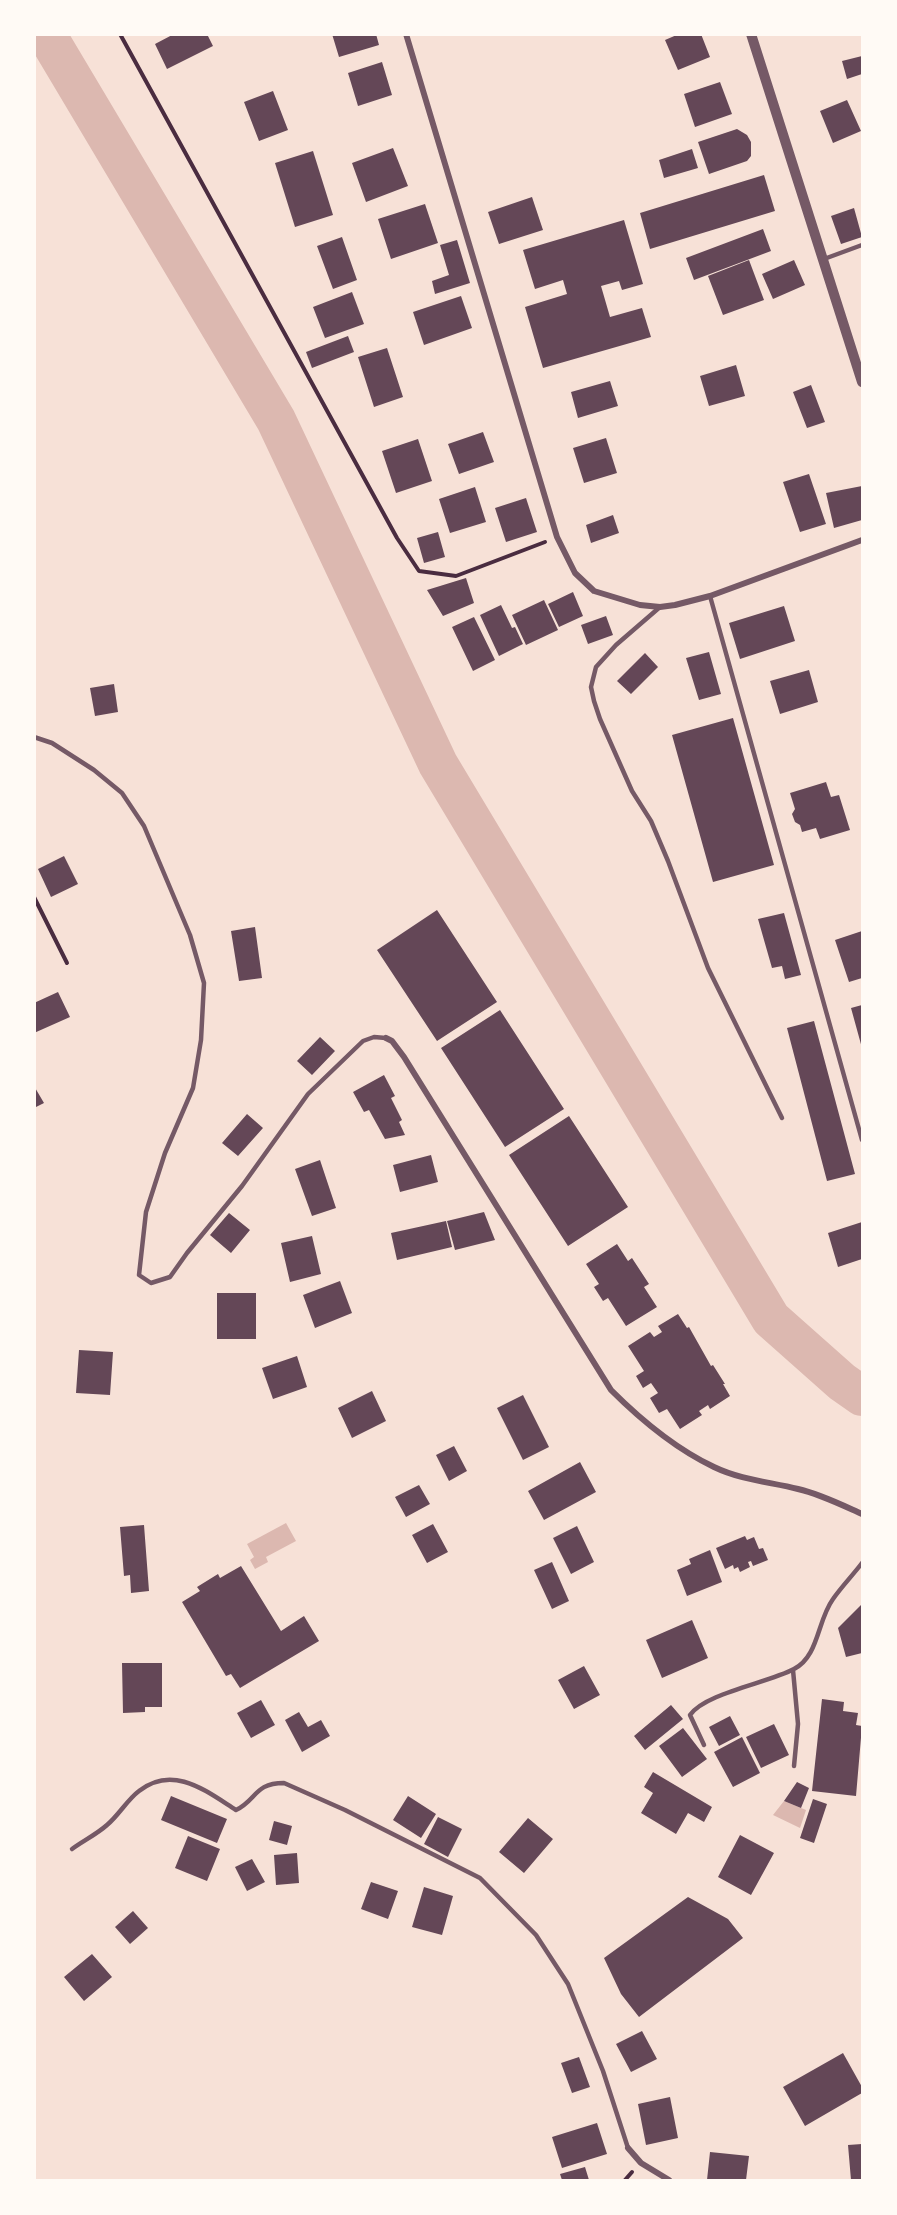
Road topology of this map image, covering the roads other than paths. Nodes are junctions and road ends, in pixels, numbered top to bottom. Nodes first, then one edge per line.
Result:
1 (406, 34) edge
2 (751, 34) edge
3 (862, 245) edge
4 (824, 259) junction
5 (862, 382) edge
6 (862, 540) edge
7 (710, 596) junction
8 (660, 607) junction
9 (34, 737) edge
10 (386, 1038) joint
11 (782, 1118) dead end
12 (862, 1140) edge
13 (862, 1514) edge
14 (862, 1563) edge
15 (793, 1670) junction
16 (704, 1745) dead end
17 (794, 1766) dead end
18 (72, 1849) dead end
19 (628, 2148) joint
20 (669, 2181) edge

1 - 8 street
2 - 4 street
3 - 4 lane
4 - 5 street
6 - 7 street
7 - 8 street
7 - 12 lane
8 - 11 lane
9 - 10 lane
10 - 13 street
14 - 15 lane
15 - 16 lane
15 - 17 lane
18 - 19 lane
19 - 20 street

